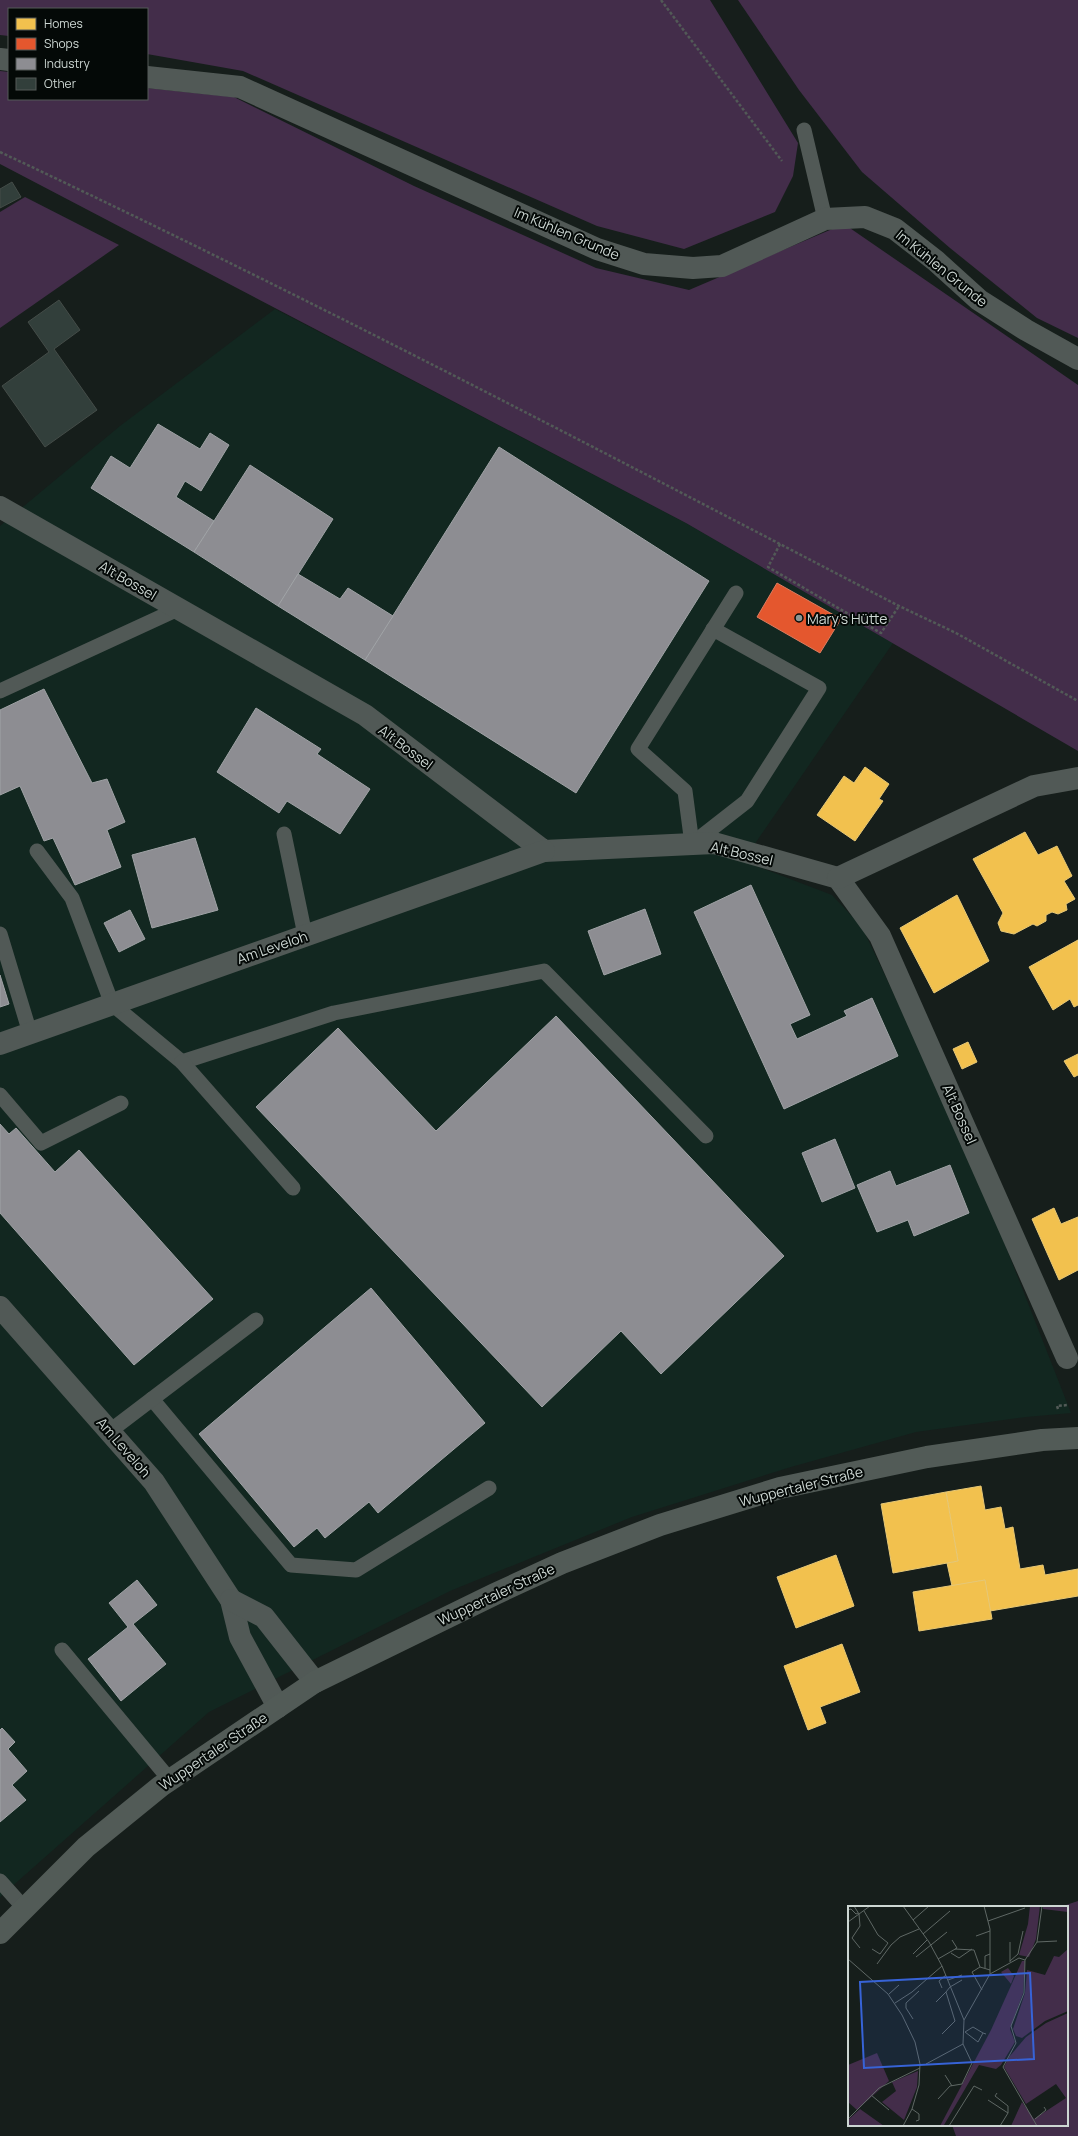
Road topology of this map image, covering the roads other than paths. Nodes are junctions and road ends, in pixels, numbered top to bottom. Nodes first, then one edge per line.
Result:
1 (148, 77) edge
2 (804, 130) dead end
3 (825, 219) junction
4 (1078, 359) edge
5 (0, 507) edge
6 (736, 593) dead end
7 (178, 609) junction
8 (713, 629) junction
9 (0, 691) edge
10 (1078, 778) edge
11 (284, 834) dead end
12 (692, 844) junction
13 (37, 851) dead end
14 (544, 851) junction
15 (838, 878) junction
16 (0, 934) edge
17 (305, 935) junction
18 (112, 1004) junction
19 (30, 1033) junction
20 (0, 1044) edge
21 (182, 1062) junction
22 (0, 1095) edge
23 (121, 1103) dead end
24 (706, 1136) dead end
25 (293, 1188) dead end
26 (0, 1307) edge
27 (256, 1320) dead end
28 (1067, 1358) dead end
29 (152, 1399) junction
30 (110, 1431) junction
31 (1078, 1438) edge
32 (489, 1488) dead end
33 (231, 1600) junction
34 (62, 1650) dead end
35 (315, 1682) junction
36 (278, 1706) junction
37 (170, 1780) junction
38 (0, 1881) edge
39 (25, 1909) junction
40 (0, 1933) edge

1 - 3 street, Im Kühlen Grunde
2 - 3 lane
3 - 4 street, Im Kühlen Grunde
5 - 7 street, Alt Bossel
6 - 8 lane
7 - 9 lane
7 - 14 street, Alt Bossel
8 - 12 lane
8 - 12 lane
10 - 15 street
11 - 17 lane
12 - 14 street, Alt Bossel
12 - 15 street, Alt Bossel
13 - 18 lane
14 - 17 street, Am Leveloh
15 - 28 street, Alt Bossel
16 - 19 lane
17 - 18 street, Am Leveloh
18 - 19 street, Am Leveloh
18 - 21 lane
19 - 20 street, Am Leveloh
21 - 24 lane
21 - 25 lane
22 - 23 lane
26 - 30 street, Am Leveloh
27 - 29 lane
29 - 30 lane
29 - 32 lane
30 - 33 street, Am Leveloh
31 - 35 main road, Wuppertaler Straße
33 - 35 street, Am Leveloh
33 - 36 street, Am Leveloh
34 - 37 lane
35 - 36 main road, Wuppertaler Straße
36 - 37 main road, Wuppertaler Straße
37 - 39 main road, Wuppertaler Straße
38 - 39 lane
39 - 40 main road, Wuppertaler Straße

